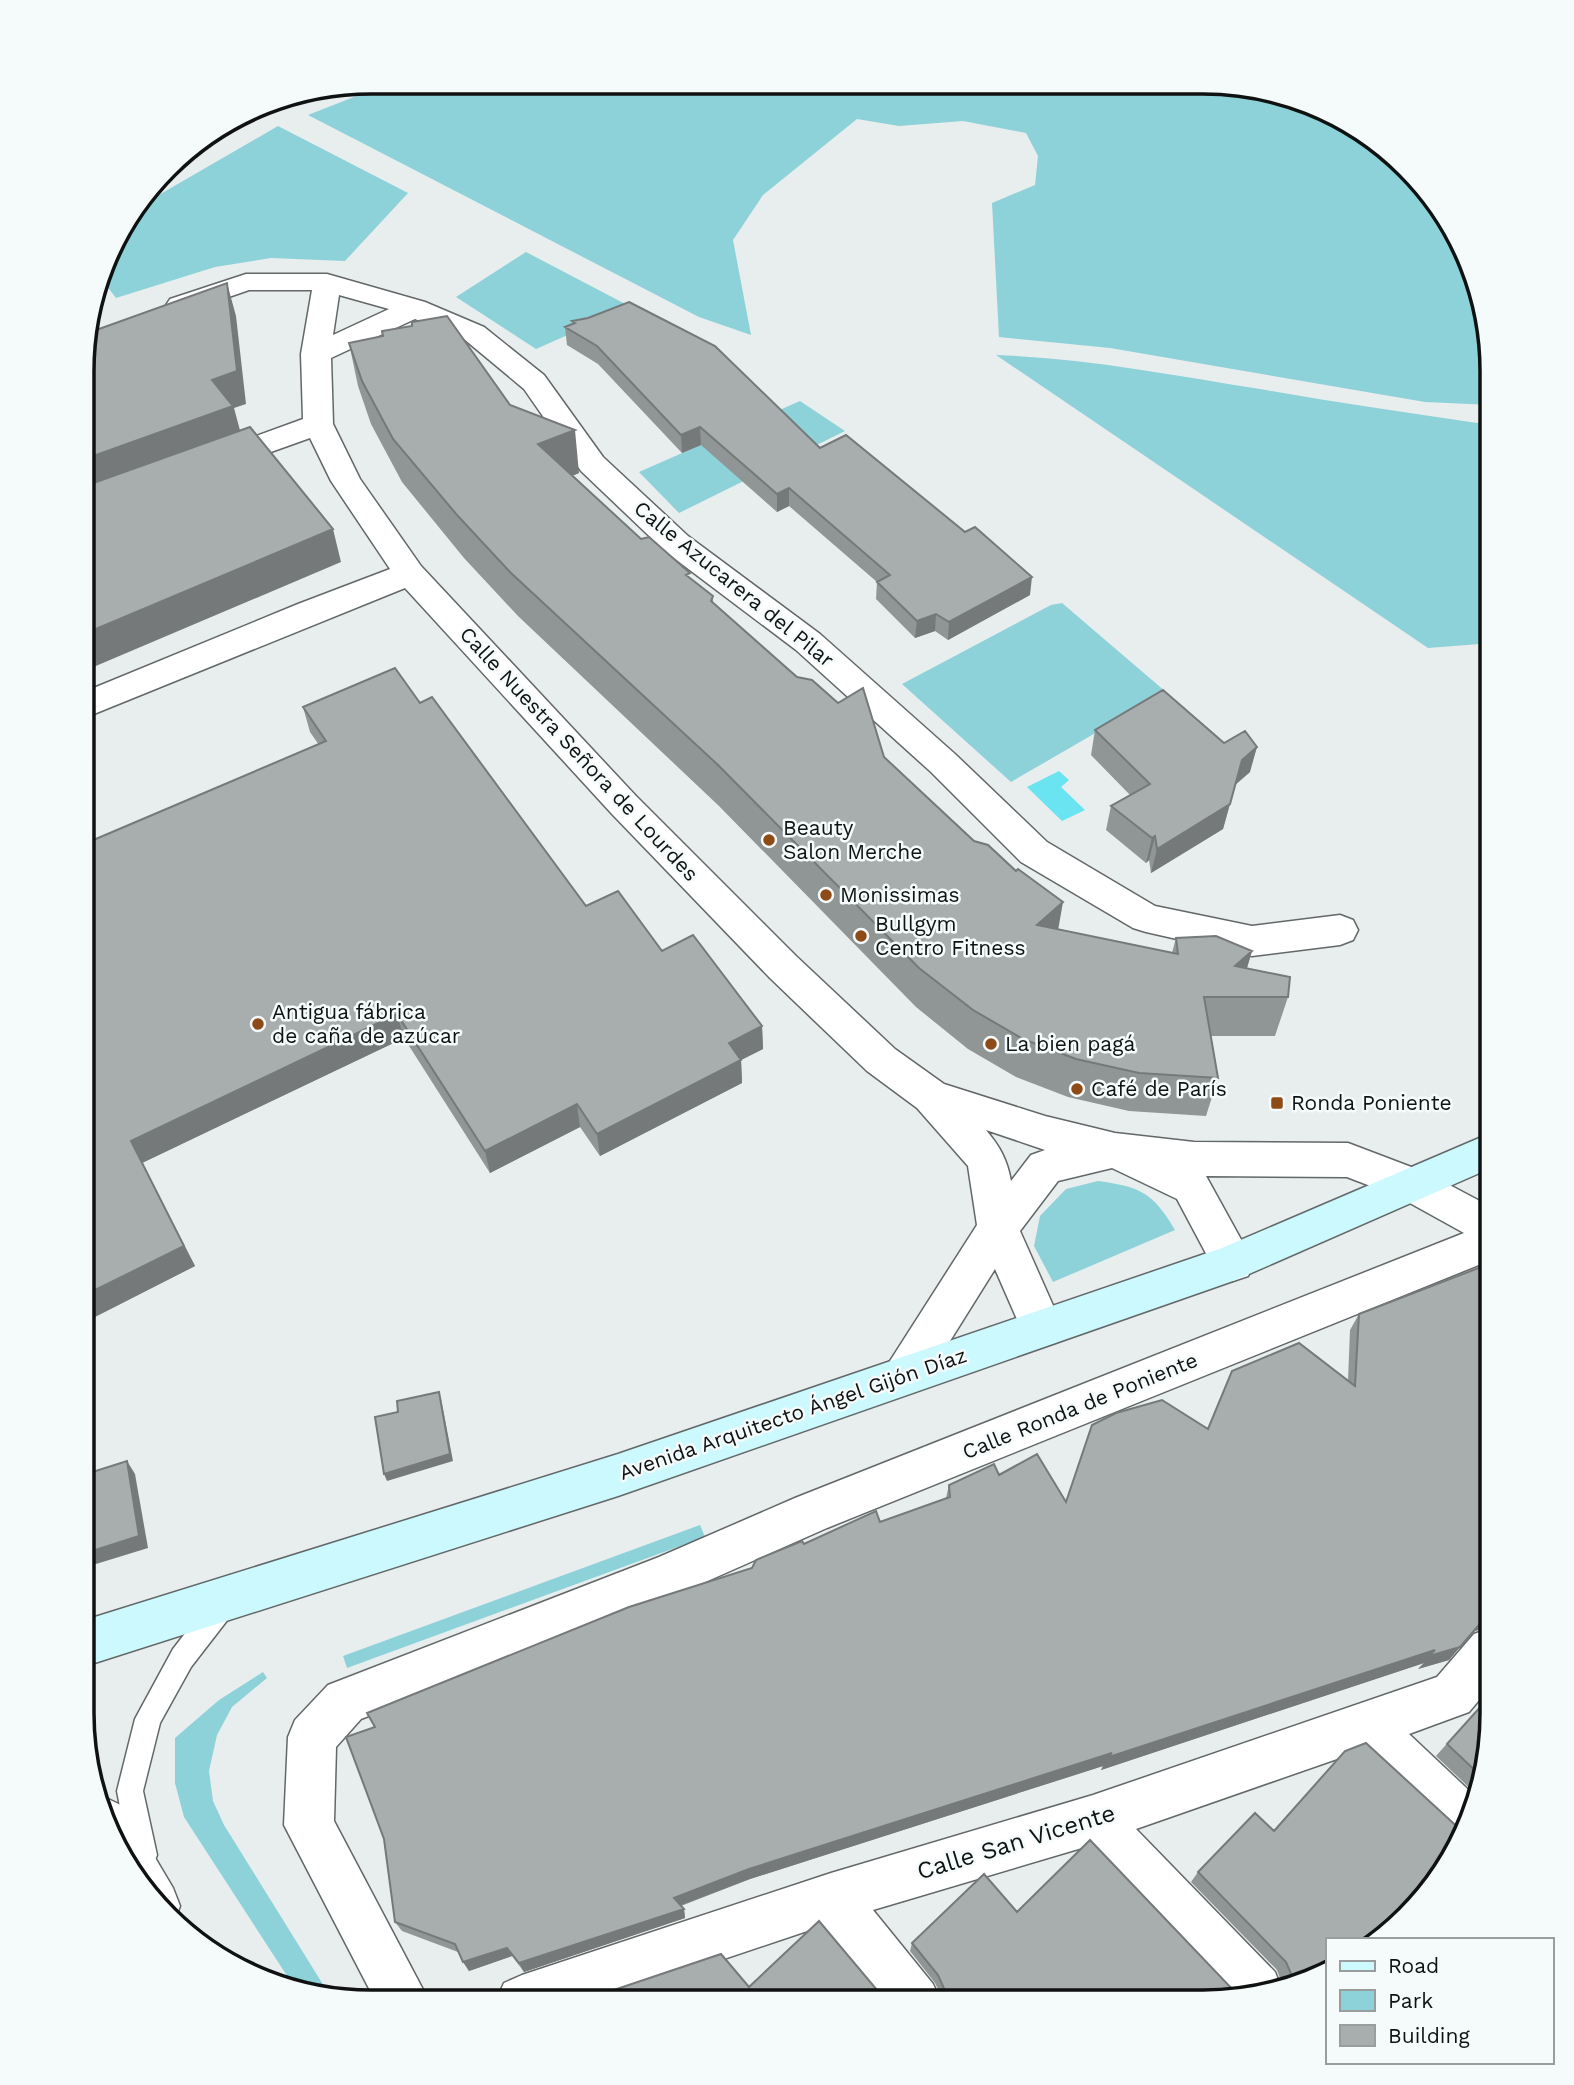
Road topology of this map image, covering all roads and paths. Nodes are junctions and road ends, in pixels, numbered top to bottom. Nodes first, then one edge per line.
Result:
1 (327, 282) junction
2 (415, 308) junction
3 (147, 316) edge
4 (316, 354) junction
5 (318, 424) junction
6 (186, 473) edge
7 (410, 574) junction
8 (94, 702) edge
9 (1340, 930) dead end
10 (932, 1096) junction
11 (1115, 1150) junction
12 (1480, 1155) edge
13 (1413, 1185) junction
14 (1480, 1221) edge
15 (998, 1228) junction
16 (1480, 1245) edge
17 (1233, 1263) junction
18 (1042, 1328) junction
19 (905, 1375) junction
20 (228, 1599) junction
21 (94, 1640) edge
22 (1480, 1663) edge
23 (1365, 1726) junction
24 (1460, 1815) edge
25 (1093, 1820) junction
26 (146, 1874) edge
27 (831, 1898) junction
28 (1253, 1986) edge
29 (398, 1990) edge
30 (555, 1990) edge
31 (905, 1990) edge

1 - 2 street, Calle Azucarera del Pilar
1 - 3 street, Calle Azucarera del Pilar
1 - 4 street, Calle Nuestra Señora de Lourdes
2 - 4 street
2 - 9 street, Calle Azucarera del Pilar
4 - 5 street, Calle Nuestra Señora de Lourdes
5 - 6 street
5 - 7 street, Calle Nuestra Señora de Lourdes
7 - 8 street
7 - 10 street, Calle Nuestra Señora de Lourdes
10 - 11 street, Calle Nuestra Señora de Lourdes
10 - 15 street, Calle Nuestra Señora de Lourdes
11 - 13 street, Calle Nuestra Señora de Lourdes
11 - 15 street
11 - 17 street
12 - 13 main road, Avenida Arquitecto Ángel Gijón Díaz
13 - 14 street, Calle Nuestra Señora de Lourdes
13 - 17 main road, Avenida Arquitecto Ángel Gijón Díaz
15 - 18 street, Calle Nuestra Señora de Lourdes
15 - 19 street
16 - 29 street, Calle Ronda de Poniente
17 - 18 main road, Avenida Arquitecto Ángel Gijón Díaz
18 - 19 main road, Avenida Arquitecto Ángel Gijón Díaz
19 - 20 main road, Avenida Arquitecto Ángel Gijón Díaz
20 - 21 main road, Avenida Arquitecto Ángel Gijón Díaz
20 - 26 lane
22 - 23 street, Calle San Vicente
23 - 24 street
23 - 25 street, Calle San Vicente
25 - 27 street, Calle San Vicente
25 - 28 street
27 - 30 street, Calle San Vicente
27 - 31 street

